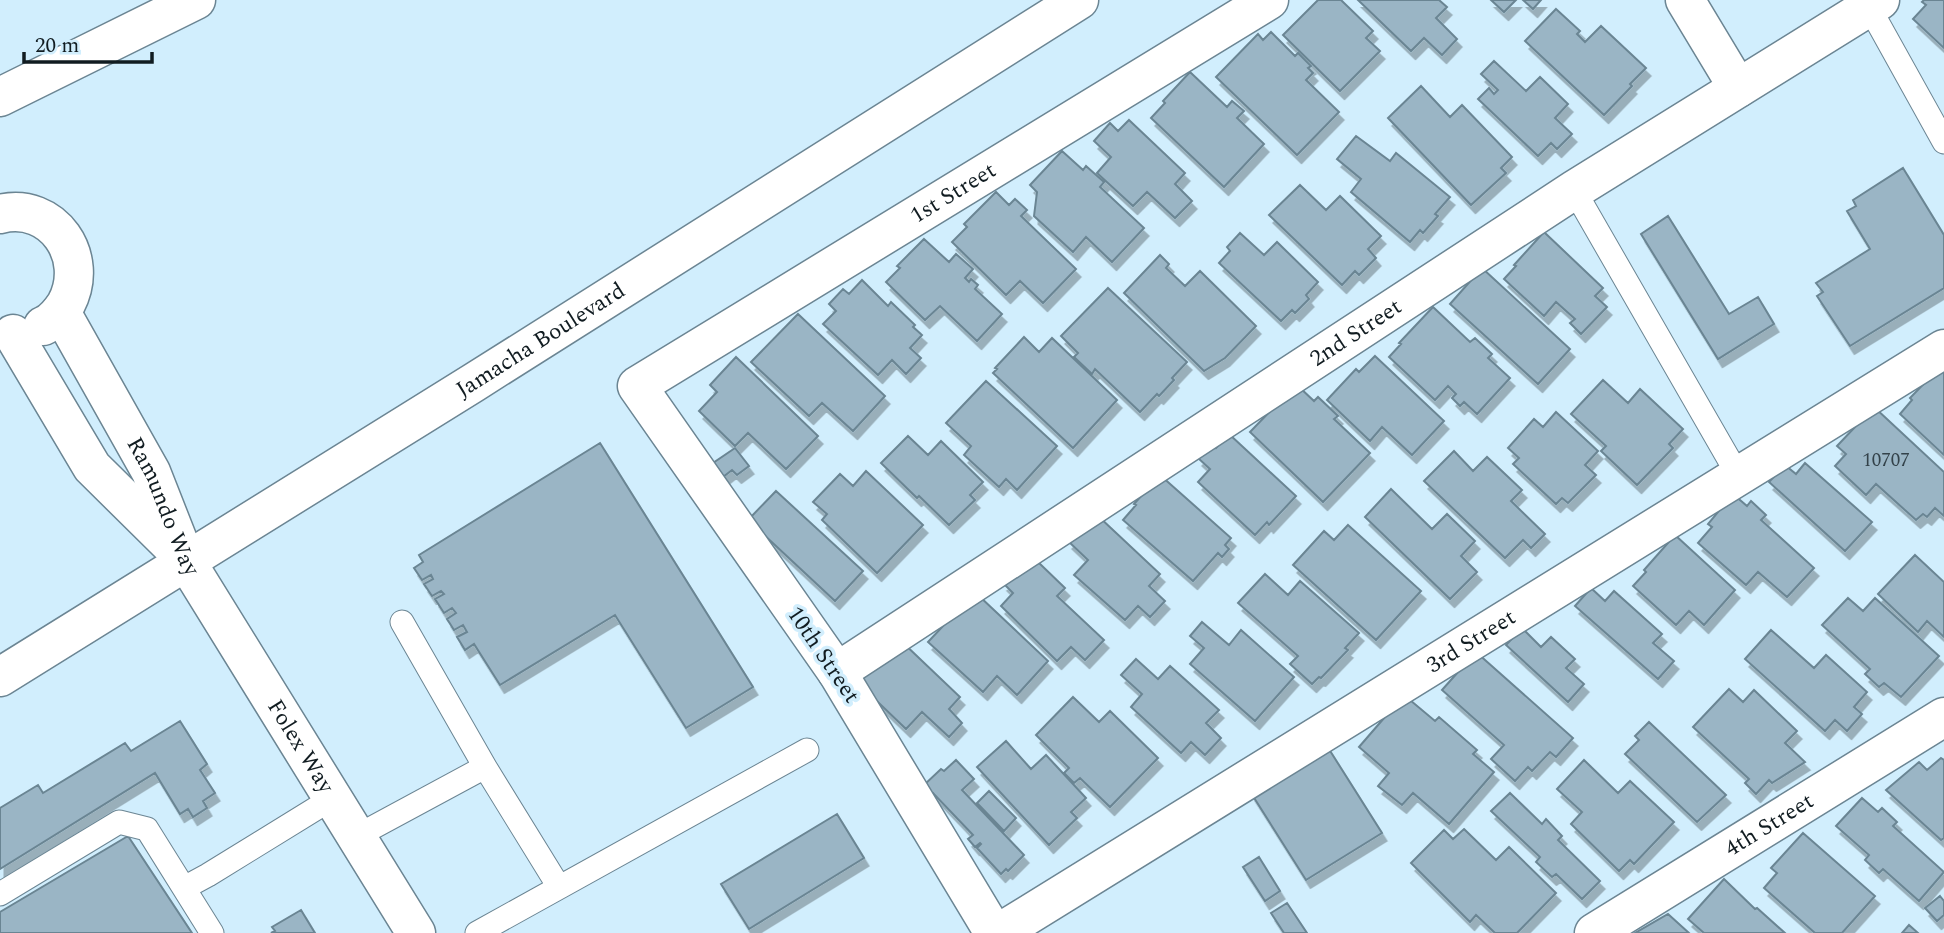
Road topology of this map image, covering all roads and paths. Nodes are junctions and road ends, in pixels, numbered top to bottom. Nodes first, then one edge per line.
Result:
1 (196, 0) edge
2 (1079, 0) edge
3 (1269, 0) edge
4 (1685, 0) edge
5 (1875, 3) edge
6 (1738, 88) junction
7 (0, 97) edge
8 (1944, 142) edge
9 (1574, 190) junction
10 (0, 214) edge
11 (61, 312) junction
12 (7, 333) edge
13 (1944, 349) edge
14 (637, 386) joint
15 (1738, 475) junction
16 (186, 561) junction
17 (402, 622) dead end
18 (836, 672) junction
19 (0, 677) edge
20 (1944, 717) edge
21 (807, 750) dead end
22 (485, 767) junction
23 (333, 798) junction
24 (357, 836) junction
25 (559, 887) junction
26 (184, 888) junction
27 (0, 894) edge
28 (212, 933) edge
29 (416, 933) edge
30 (477, 933) edge
31 (997, 933) edge
32 (1594, 933) edge

1 - 7 street
2 - 16 street, Jamacha Boulevard
3 - 14 street, 1st Street
4 - 6 street
5 - 6 street, 2nd Street
5 - 8 lane
6 - 9 street, 2nd Street
9 - 15 lane
9 - 18 street, 2nd Street
10 - 11 street
11 - 12 street, Ramundo Way
11 - 16 street, Ramundo Way
12 - 16 street, Ramundo Way
13 - 15 street, 3rd Street
14 - 18 street, 10th Street
15 - 31 street, 3rd Street
16 - 19 street, Jamacha Boulevard
16 - 23 street, Folex Way
17 - 22 lane
18 - 31 street, 10th Street
20 - 32 street, 4th Street
21 - 25 lane
22 - 24 lane
22 - 25 lane
23 - 24 street, Folex Way
23 - 26 lane
24 - 29 street, Folex Way
25 - 30 lane
26 - 27 lane
26 - 28 lane

